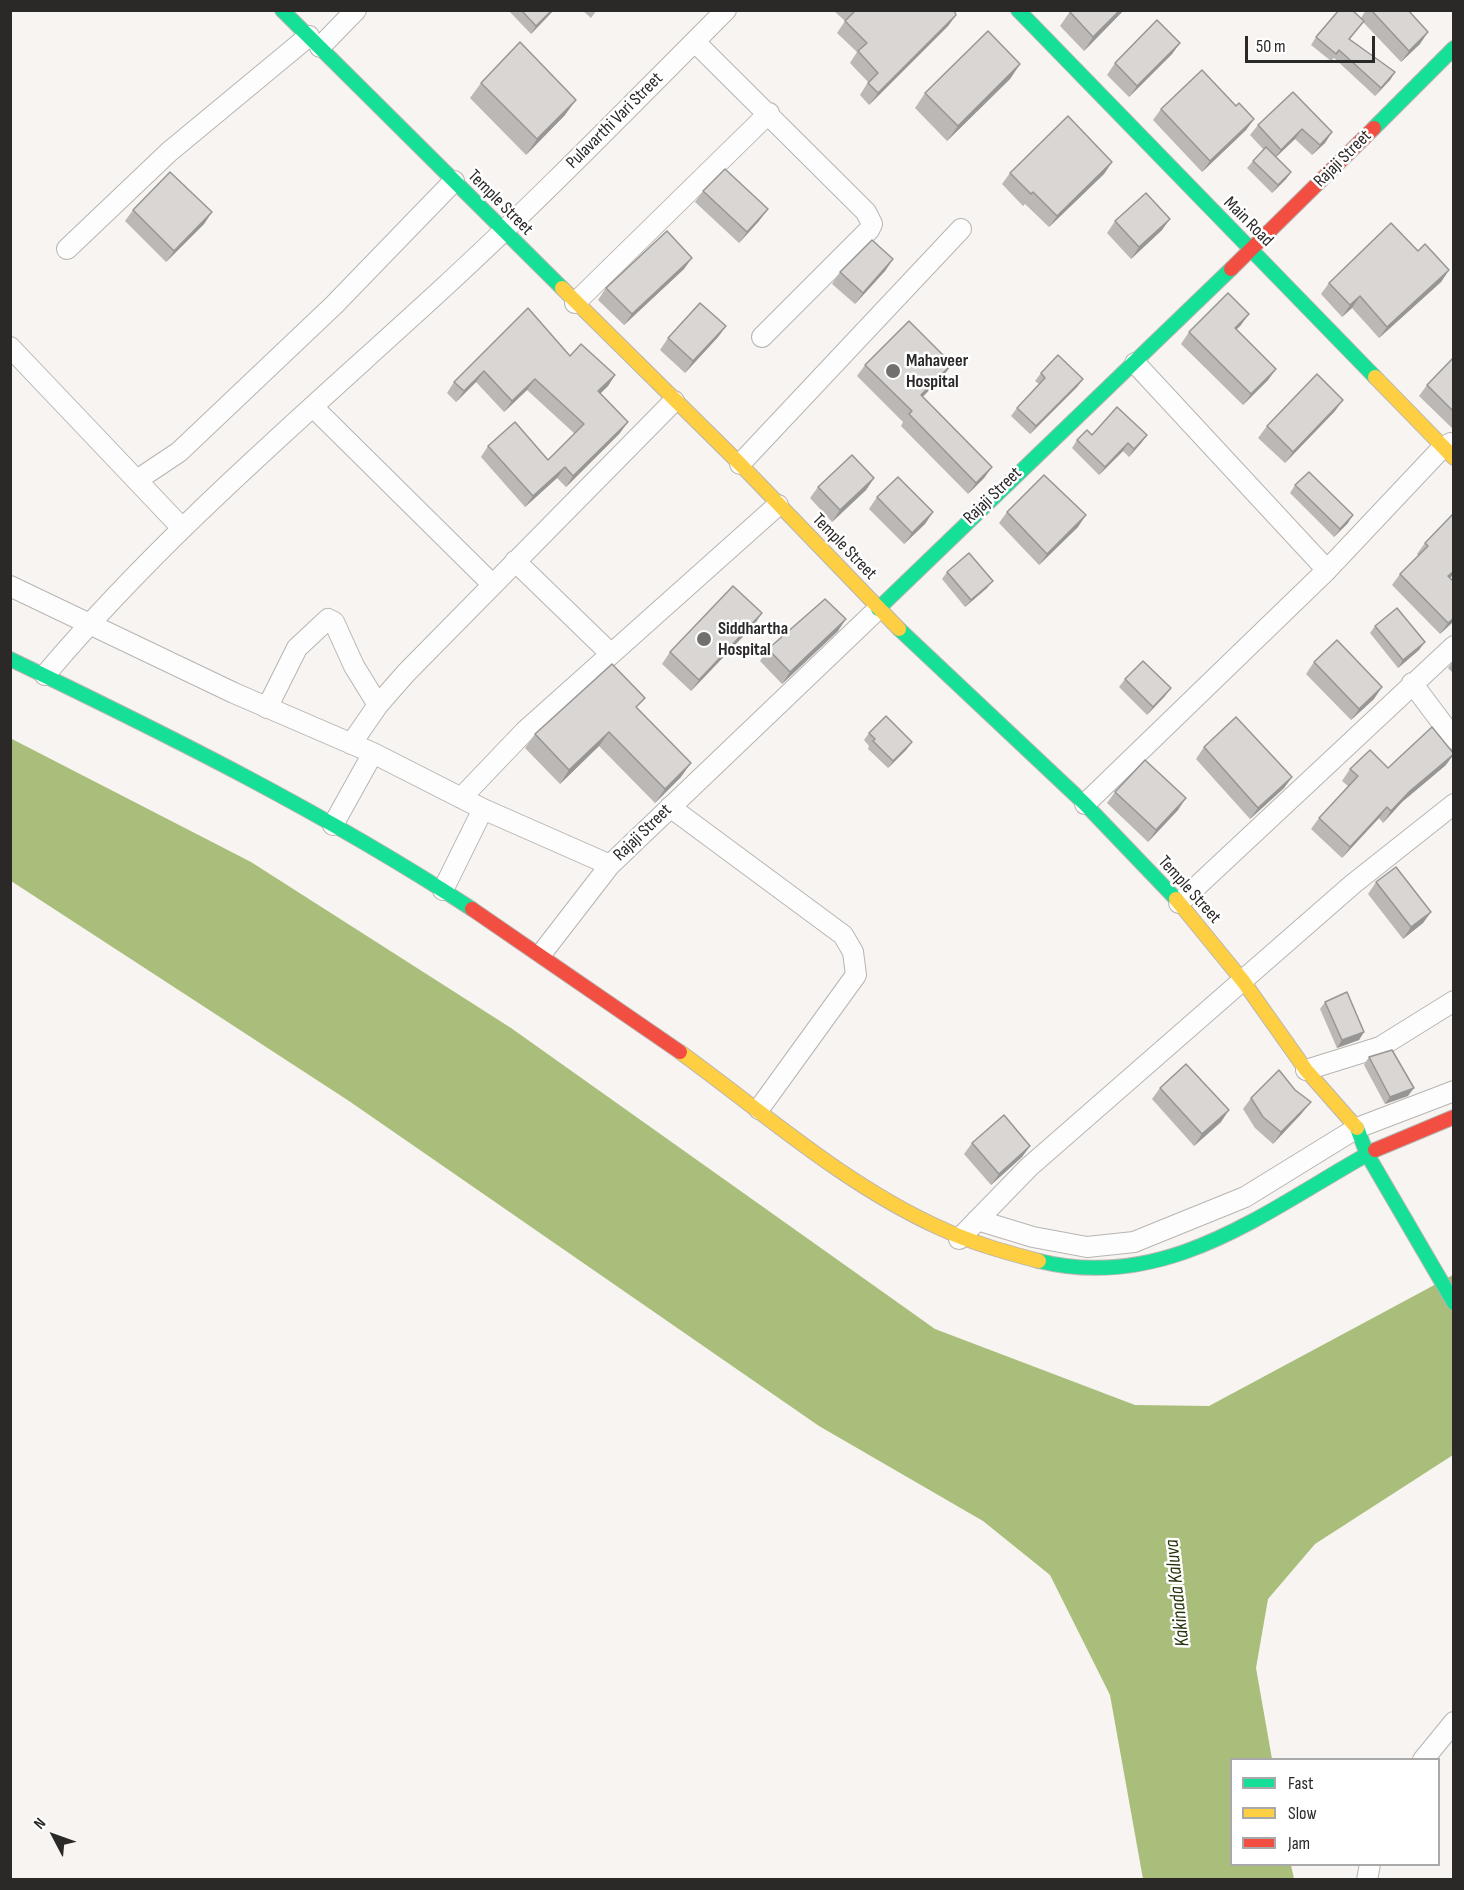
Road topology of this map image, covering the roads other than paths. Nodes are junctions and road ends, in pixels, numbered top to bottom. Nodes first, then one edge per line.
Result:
1 (282, 10) edge
2 (356, 10) edge
3 (726, 10) edge
4 (1018, 10) edge
5 (315, 42) junction
6 (695, 42) junction
7 (1454, 48) edge
8 (769, 113) junction
9 (454, 182) junction
10 (961, 229) dead end
11 (504, 232) junction
12 (67, 249) dead end
13 (1251, 250) junction
14 (575, 303) junction
15 (762, 337) dead end
16 (10, 347) edge
17 (1135, 363) junction
18 (674, 401) junction
19 (314, 407) junction
20 (1450, 449) edge
21 (740, 464) junction
22 (137, 480) junction
23 (778, 505) junction
24 (182, 528) junction
25 (515, 561) junction
26 (1327, 570) junction
27 (492, 585) junction
28 (10, 586) edge
29 (878, 609) junction
30 (90, 623) junction
31 (1454, 646) edge
32 (611, 654) junction
33 (10, 659) edge
34 (45, 675) junction
35 (1412, 683) junction
36 (378, 705) junction
37 (267, 708) junction
38 (1454, 739) edge
39 (351, 744) junction
40 (373, 753) junction
41 (461, 798) junction
42 (1084, 804) junction
43 (1454, 804) edge
44 (670, 807) junction
45 (483, 809) junction
46 (333, 825) junction
47 (610, 865) junction
48 (443, 890) junction
49 (1179, 903) junction
50 (542, 954) junction
51 (1243, 981) junction
52 (1454, 1001) edge
53 (1306, 1070) junction
54 (1454, 1091) edge
55 (759, 1109) junction
56 (1454, 1117) edge
57 (1357, 1128) junction
58 (1367, 1154) junction
59 (977, 1220) junction
60 (959, 1239) junction
61 (1454, 1303) edge
62 (1454, 1722) edge
63 (1425, 1758) edge

1 - 5 main road, Temple Street
2 - 5 street
3 - 6 street, Pulavarthi Vari Street
4 - 13 main road, Main Road
5 - 9 main road, Temple Street
5 - 12 street
6 - 8 street
6 - 11 street, Pulavarthi Vari Street
7 - 13 main road, Rajaji Street
8 - 14 street
8 - 15 street
9 - 11 main road, Temple Street
9 - 22 street
10 - 21 street
11 - 14 main road, Temple Street
11 - 19 street, Pulavarthi Vari Street
13 - 17 main road, Rajaji Street
13 - 20 main road, Main Road
14 - 18 main road, Temple Street
16 - 22 street
17 - 26 street
17 - 29 main road, Rajaji Street
18 - 21 main road, Temple Street
18 - 25 street
19 - 24 street, Pulavarthi Vari Street
19 - 27 street
20 - 26 street
21 - 23 main road, Temple Street
22 - 24 street
23 - 29 main road, Temple Street
23 - 32 street
24 - 30 street, Pulavarthi Vari Street
25 - 27 street
25 - 32 street
26 - 42 street
27 - 36 street
28 - 30 street
29 - 42 main road, Temple Street
29 - 44 street, Rajaji Street
30 - 34 street, Pulavarthi Vari Street
30 - 37 street
31 - 35 street
32 - 41 street
33 - 34 main road
34 - 46 main road
35 - 38 street
35 - 49 street
36 - 37 street
36 - 39 street
37 - 39 street
39 - 40 street
40 - 41 street
40 - 46 street
41 - 45 street
42 - 49 main road, Temple Street
43 - 51 street
44 - 47 street, Rajaji Street
44 - 55 street
45 - 47 street
45 - 48 street
46 - 48 main road
47 - 50 street, Rajaji Street
48 - 50 main road
49 - 51 main road, Temple Street
50 - 55 main road
51 - 53 main road, Temple Street
51 - 59 street
52 - 53 street
53 - 57 main road, Temple Street
54 - 57 street
55 - 60 main road
56 - 58 main road
57 - 58 main road
57 - 59 street
58 - 60 main road
58 - 61 main road
59 - 60 street
62 - 63 street

